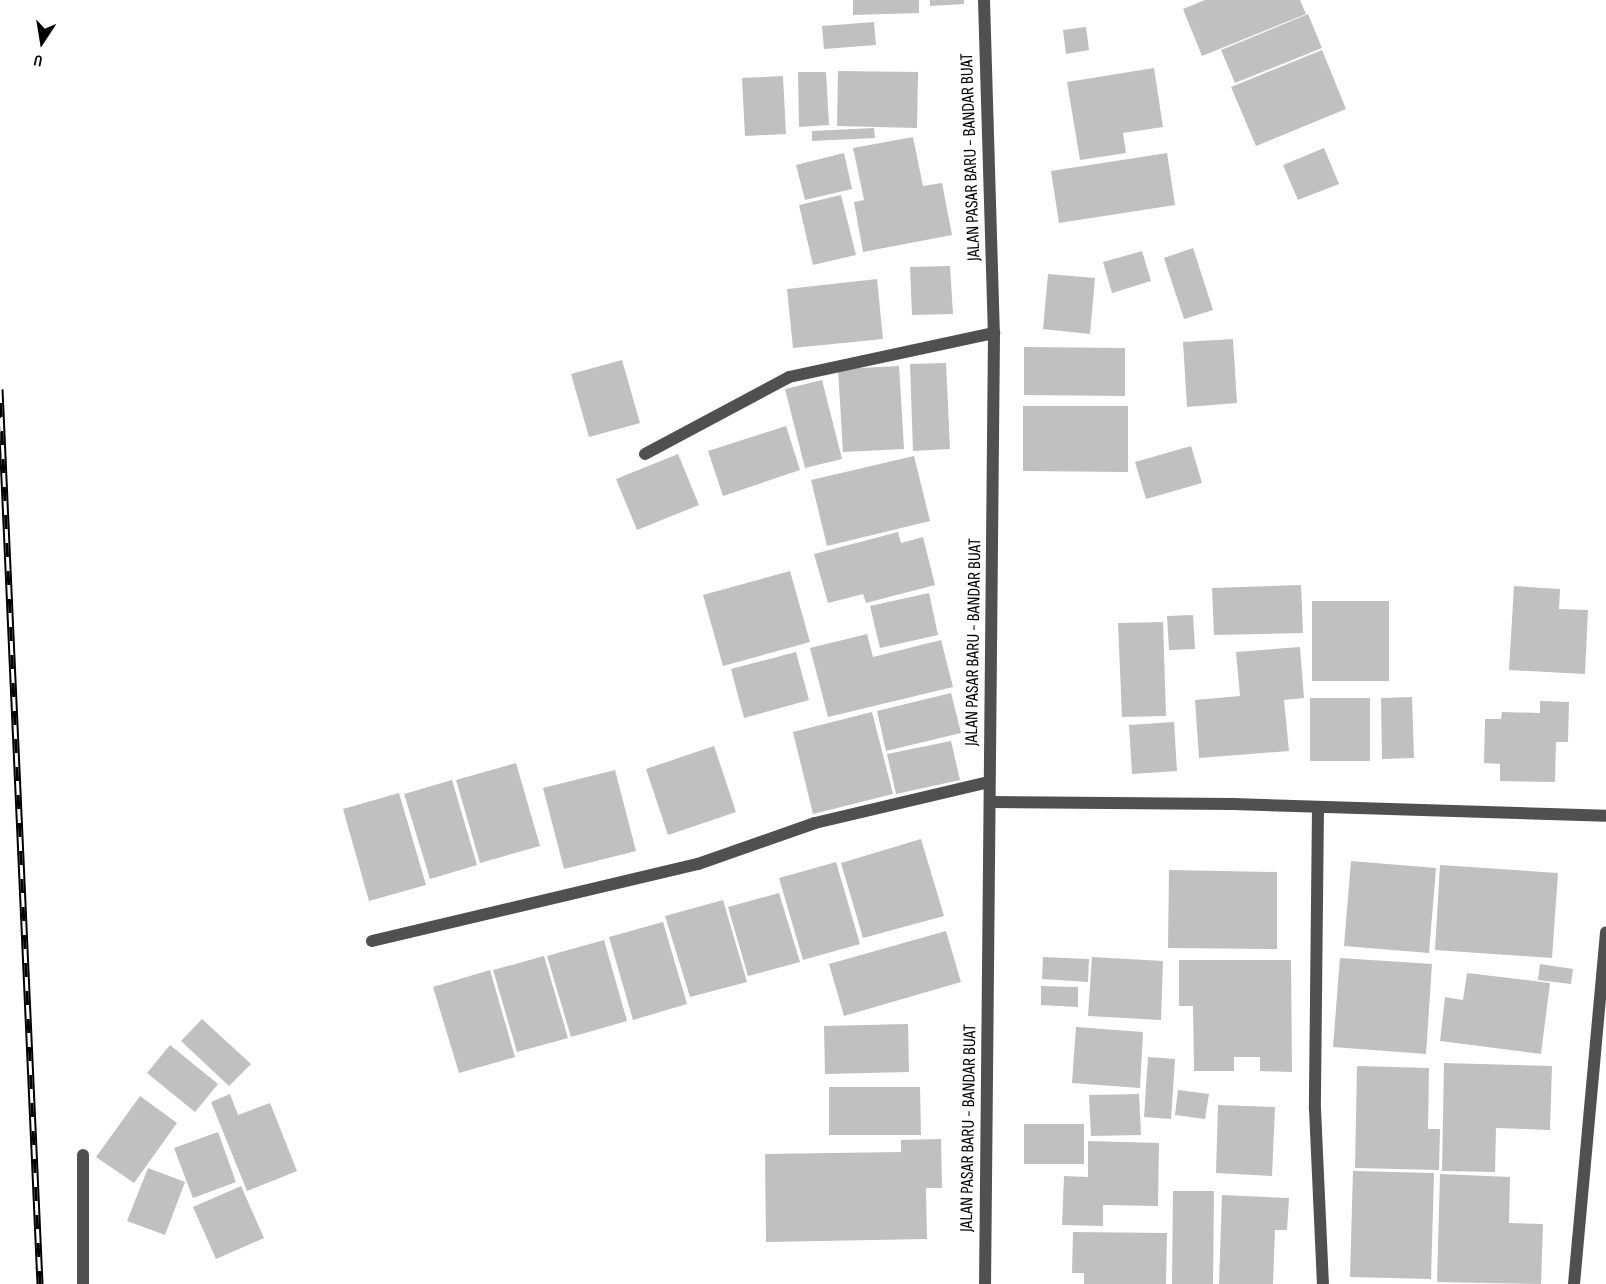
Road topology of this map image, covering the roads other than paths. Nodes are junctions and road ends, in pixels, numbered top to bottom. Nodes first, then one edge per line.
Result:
1 (984, 0) edge
2 (994, 333) junction
3 (645, 454) dead end
4 (988, 782) junction
5 (991, 802) junction
6 (1318, 807) junction
7 (1606, 816) edge
8 (1606, 932) edge
9 (372, 941) dead end
10 (83, 1155) dead end
11 (83, 1284) edge
12 (985, 1284) edge
13 (1323, 1284) edge
14 (1574, 1284) edge

1 - 2 street, JALAN PASAR BARU - BANDAR BUAT
2 - 3 street
2 - 4 street, JALAN PASAR BARU - BANDAR BUAT
4 - 5 street, JALAN PASAR BARU - BANDAR BUAT
4 - 9 street
5 - 6 street
5 - 12 street, JALAN PASAR BARU - BANDAR BUAT
6 - 7 street
6 - 13 street
8 - 14 street
10 - 11 street

